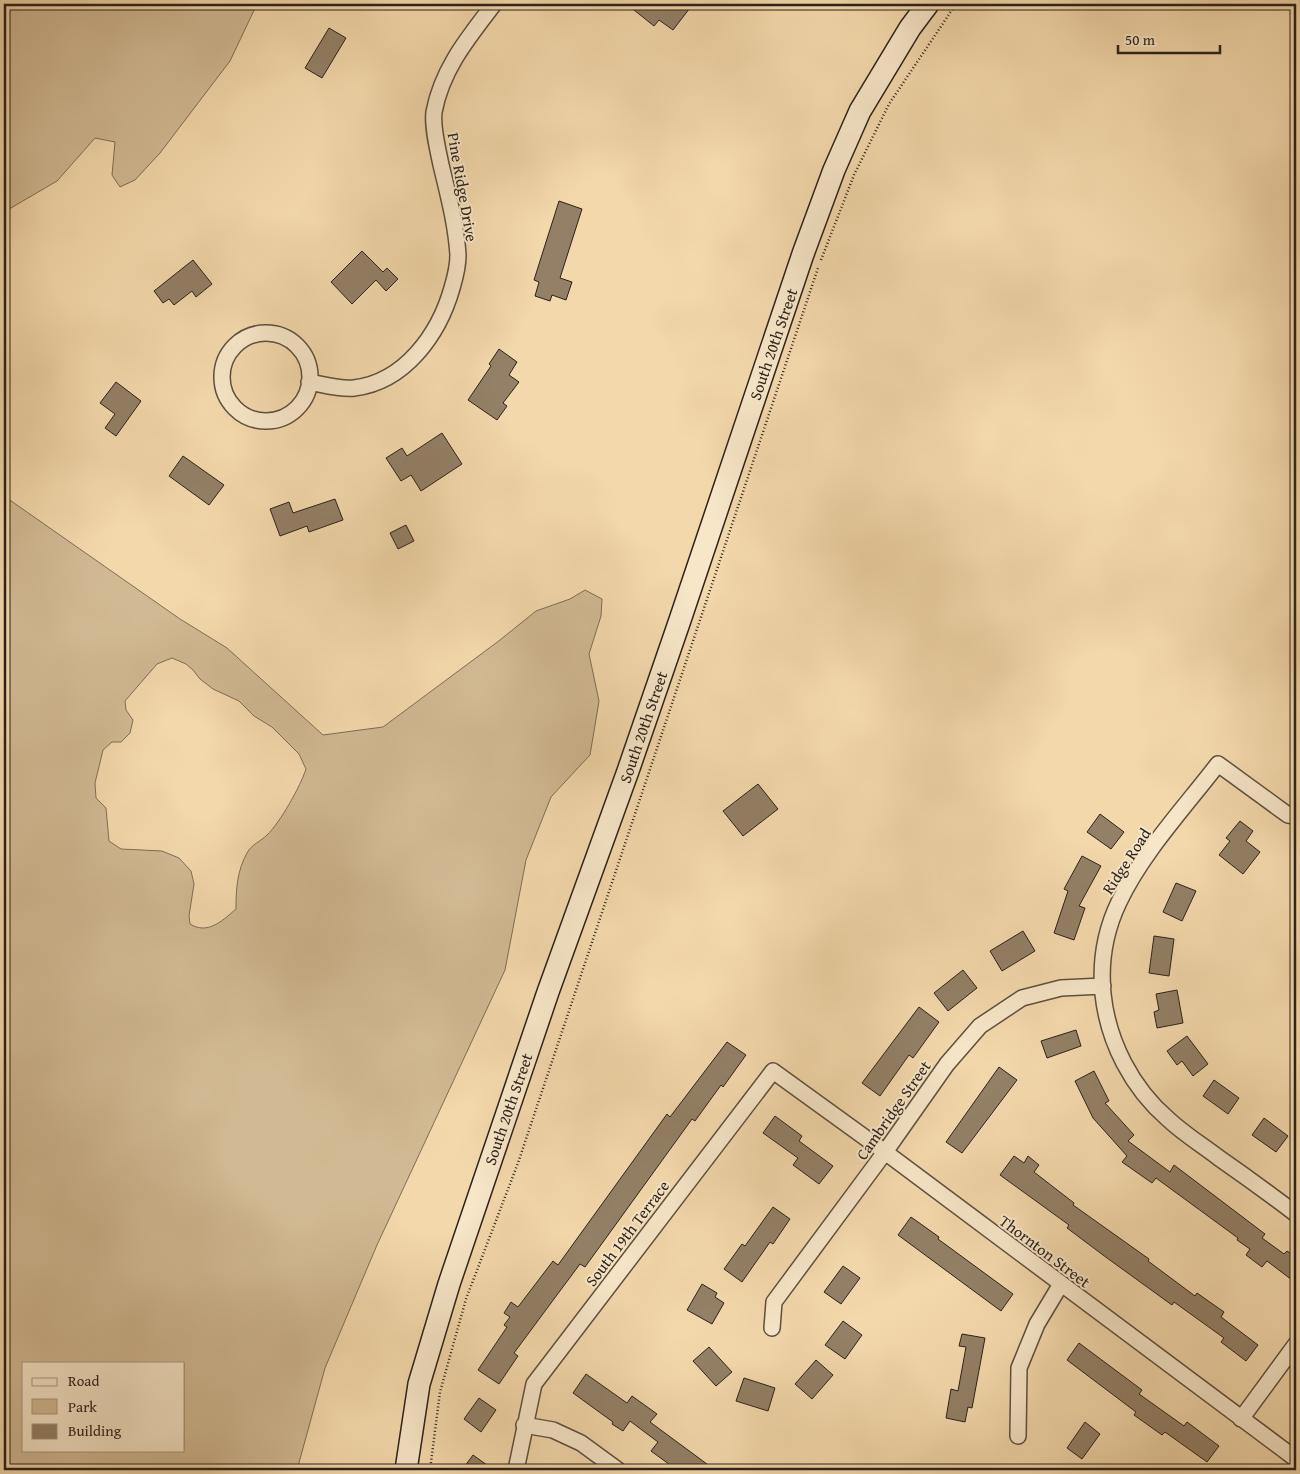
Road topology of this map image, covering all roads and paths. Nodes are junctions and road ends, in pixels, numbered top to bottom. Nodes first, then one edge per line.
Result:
1 (494, 4) edge
2 (928, 4) edge
3 (956, 4) edge
4 (309, 382) junction
5 (1296, 816) edge
6 (1102, 986) junction
7 (773, 1071) joint
8 (885, 1152) junction
9 (1296, 1214) edge
10 (1061, 1284) junction
11 (772, 1328) dead end
12 (1296, 1344) edge
13 (1241, 1419) junction
14 (524, 1425) junction
15 (1018, 1436) dead end
16 (1296, 1459) edge
17 (406, 1470) edge
18 (430, 1470) edge
19 (516, 1470) edge
20 (618, 1470) edge

1 - 4 street, Pine Ridge Drive
2 - 17 main road, South 20th Street
3 - 18 path
4 - 4 street
5 - 6 street, Ridge Road
6 - 8 street, Cambridge Street
6 - 9 street, Ridge Road
7 - 8 street, Thornton Street
7 - 14 street, South 19th Terrace
8 - 10 street, Thornton Street
8 - 11 street, Cambridge Street
10 - 13 street, Thornton Street
10 - 15 street
12 - 13 street
13 - 16 street, Thornton Street
14 - 19 street, South 19th Terrace
14 - 20 street

